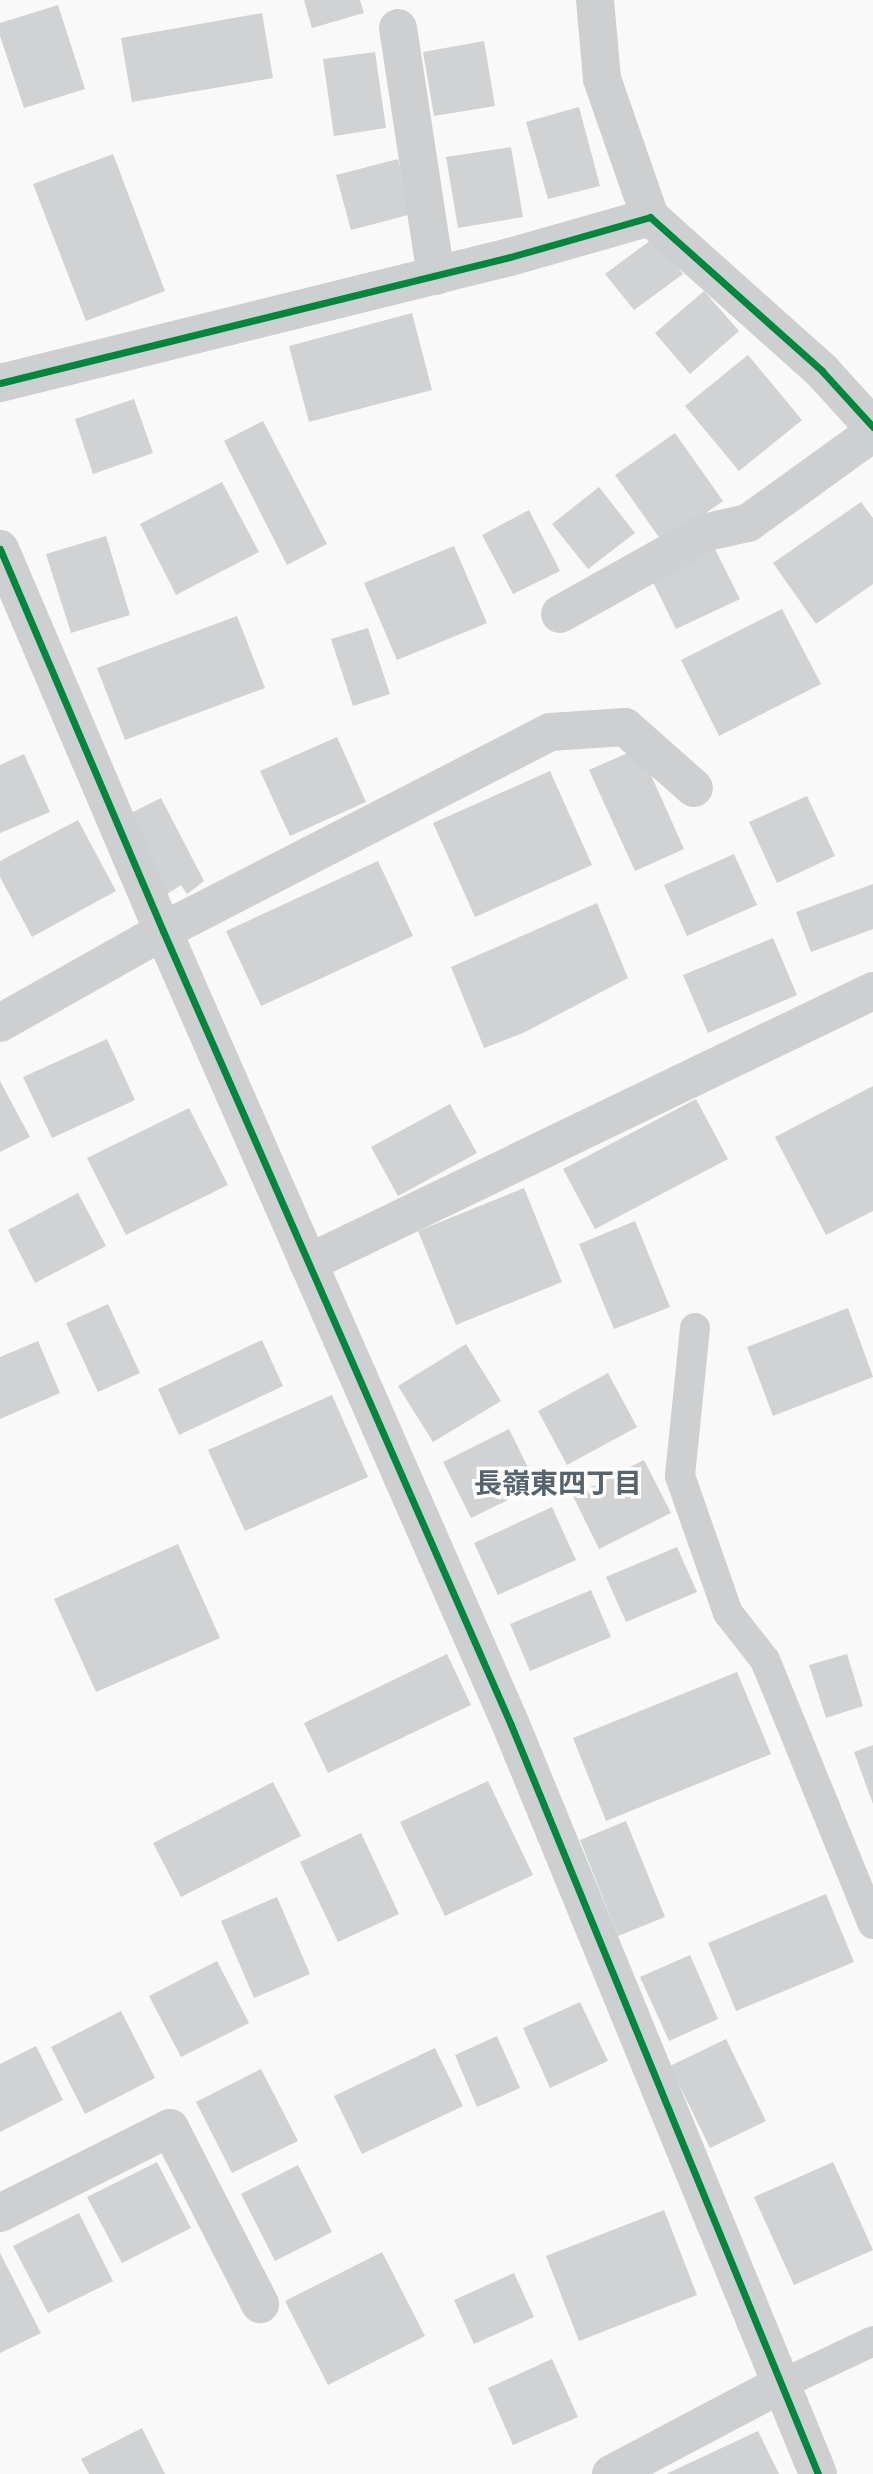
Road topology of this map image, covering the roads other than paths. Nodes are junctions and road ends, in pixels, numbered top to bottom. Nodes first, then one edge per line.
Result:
1 (595, 0) edge
2 (397, 28) dead end
3 (650, 217) junction
4 (436, 276) junction
5 (0, 383) edge
6 (873, 427) edge
7 (873, 433) edge
8 (3, 563) edge
9 (560, 614) dead end
10 (694, 788) dead end
11 (163, 931) junction
12 (873, 991) edge
13 (0, 1023) edge
14 (308, 1263) junction
15 (695, 1328) dead end
16 (873, 1924) edge
17 (0, 2213) edge
18 (260, 2304) dead end
19 (873, 2341) edge
20 (780, 2385) junction
21 (611, 2474) edge
22 (818, 2474) edge

1 - 3 street
2 - 4 street
3 - 4 street
3 - 6 street
4 - 5 street
7 - 9 street
8 - 11 street
10 - 11 street
11 - 13 street
11 - 14 street
12 - 14 street
14 - 20 street
15 - 16 lane
17 - 18 street
19 - 20 lane
20 - 21 street
20 - 22 street

